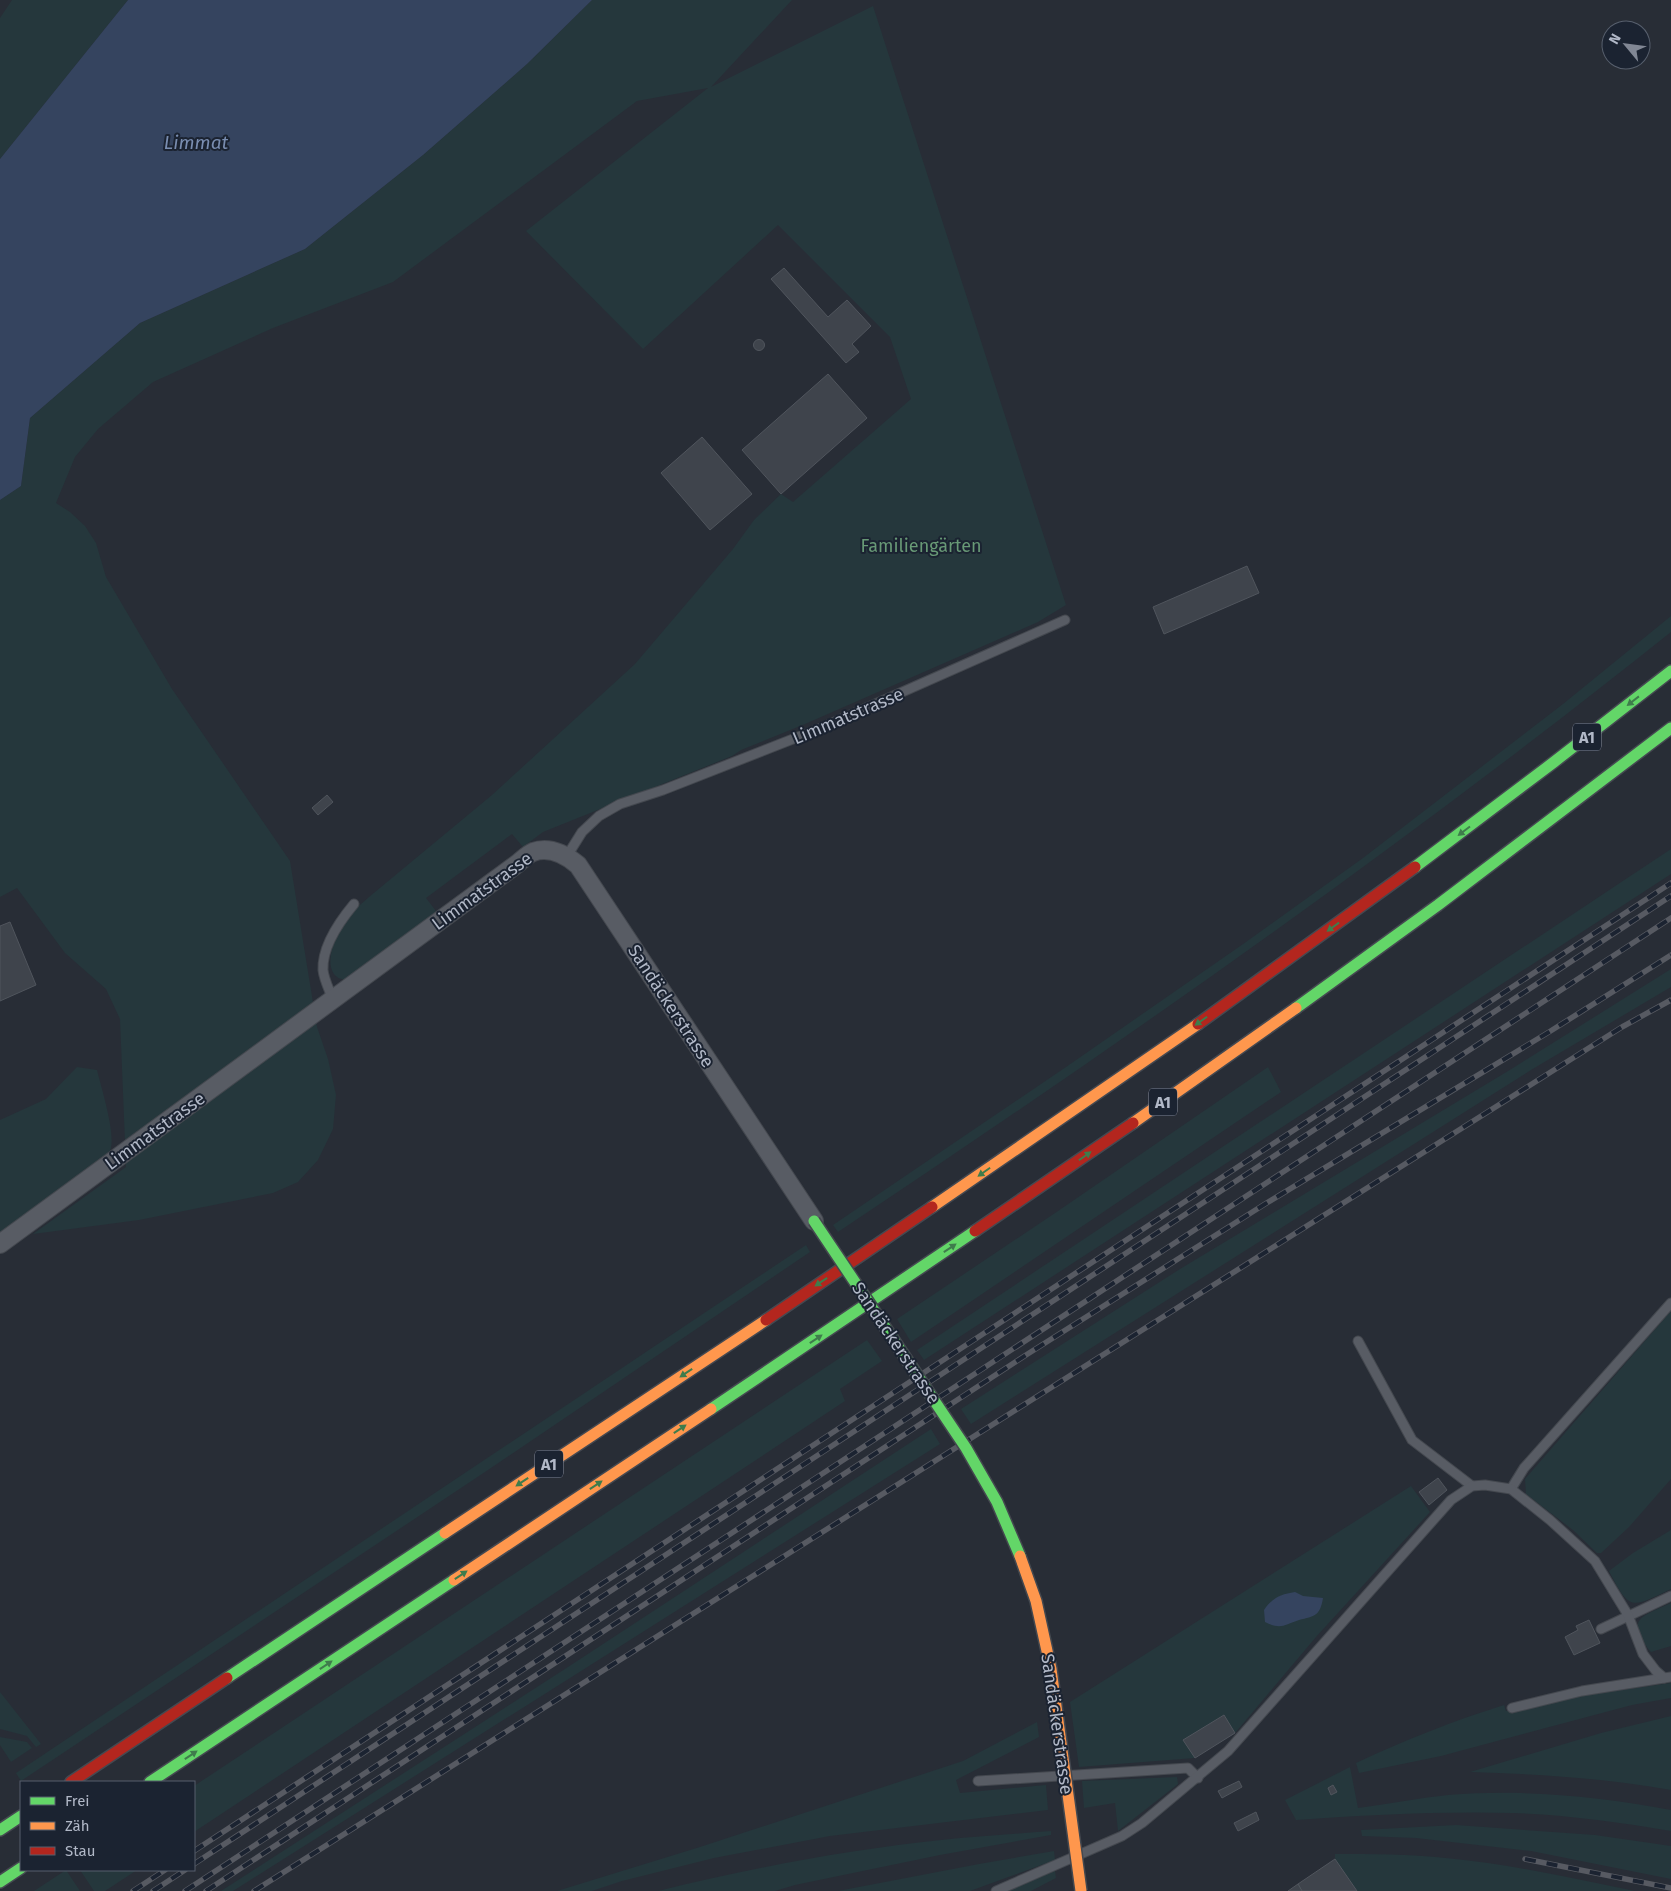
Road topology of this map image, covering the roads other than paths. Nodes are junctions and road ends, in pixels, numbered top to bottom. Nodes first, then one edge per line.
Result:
1 (1065, 620) dead end
2 (1671, 671) edge
3 (1671, 728) edge
4 (567, 856) junction
5 (354, 904) dead end
6 (333, 1000) junction
7 (814, 1221) joint
8 (0, 1244) edge
9 (1671, 1302) edge
10 (1358, 1341) dead end
11 (1472, 1486) junction
12 (1511, 1489) junction
13 (1671, 1596) edge
14 (1628, 1615) junction
15 (1601, 1629) dead end
16 (1668, 1678) edge
17 (1512, 1708) dead end
18 (1198, 1778) junction
19 (73, 1781) edge
20 (152, 1781) edge
21 (978, 1781) dead end
22 (20, 1817) edge
23 (0, 1830) edge
24 (20, 1869) edge
25 (0, 1882) edge
26 (996, 1891) edge
27 (1081, 1891) edge

1 - 4 lane, Limmatstrasse
2 -> 19 main road, A1
20 -> 3 main road, A1
4 - 6 street, Limmatstrasse
4 - 7 street, Sandäckerstrasse
5 - 6 lane
6 - 8 street, Limmatstrasse
7 - 27 main road, Sandäckerstrasse, bridge
9 - 12 lane
10 - 11 lane
11 - 12 lane
11 - 18 lane
12 - 14 lane
13 - 14 lane
14 - 15 lane
14 - 16 lane
16 - 17 lane
18 - 21 lane
18 - 26 lane
22 - 23 main road
24 - 25 main road

